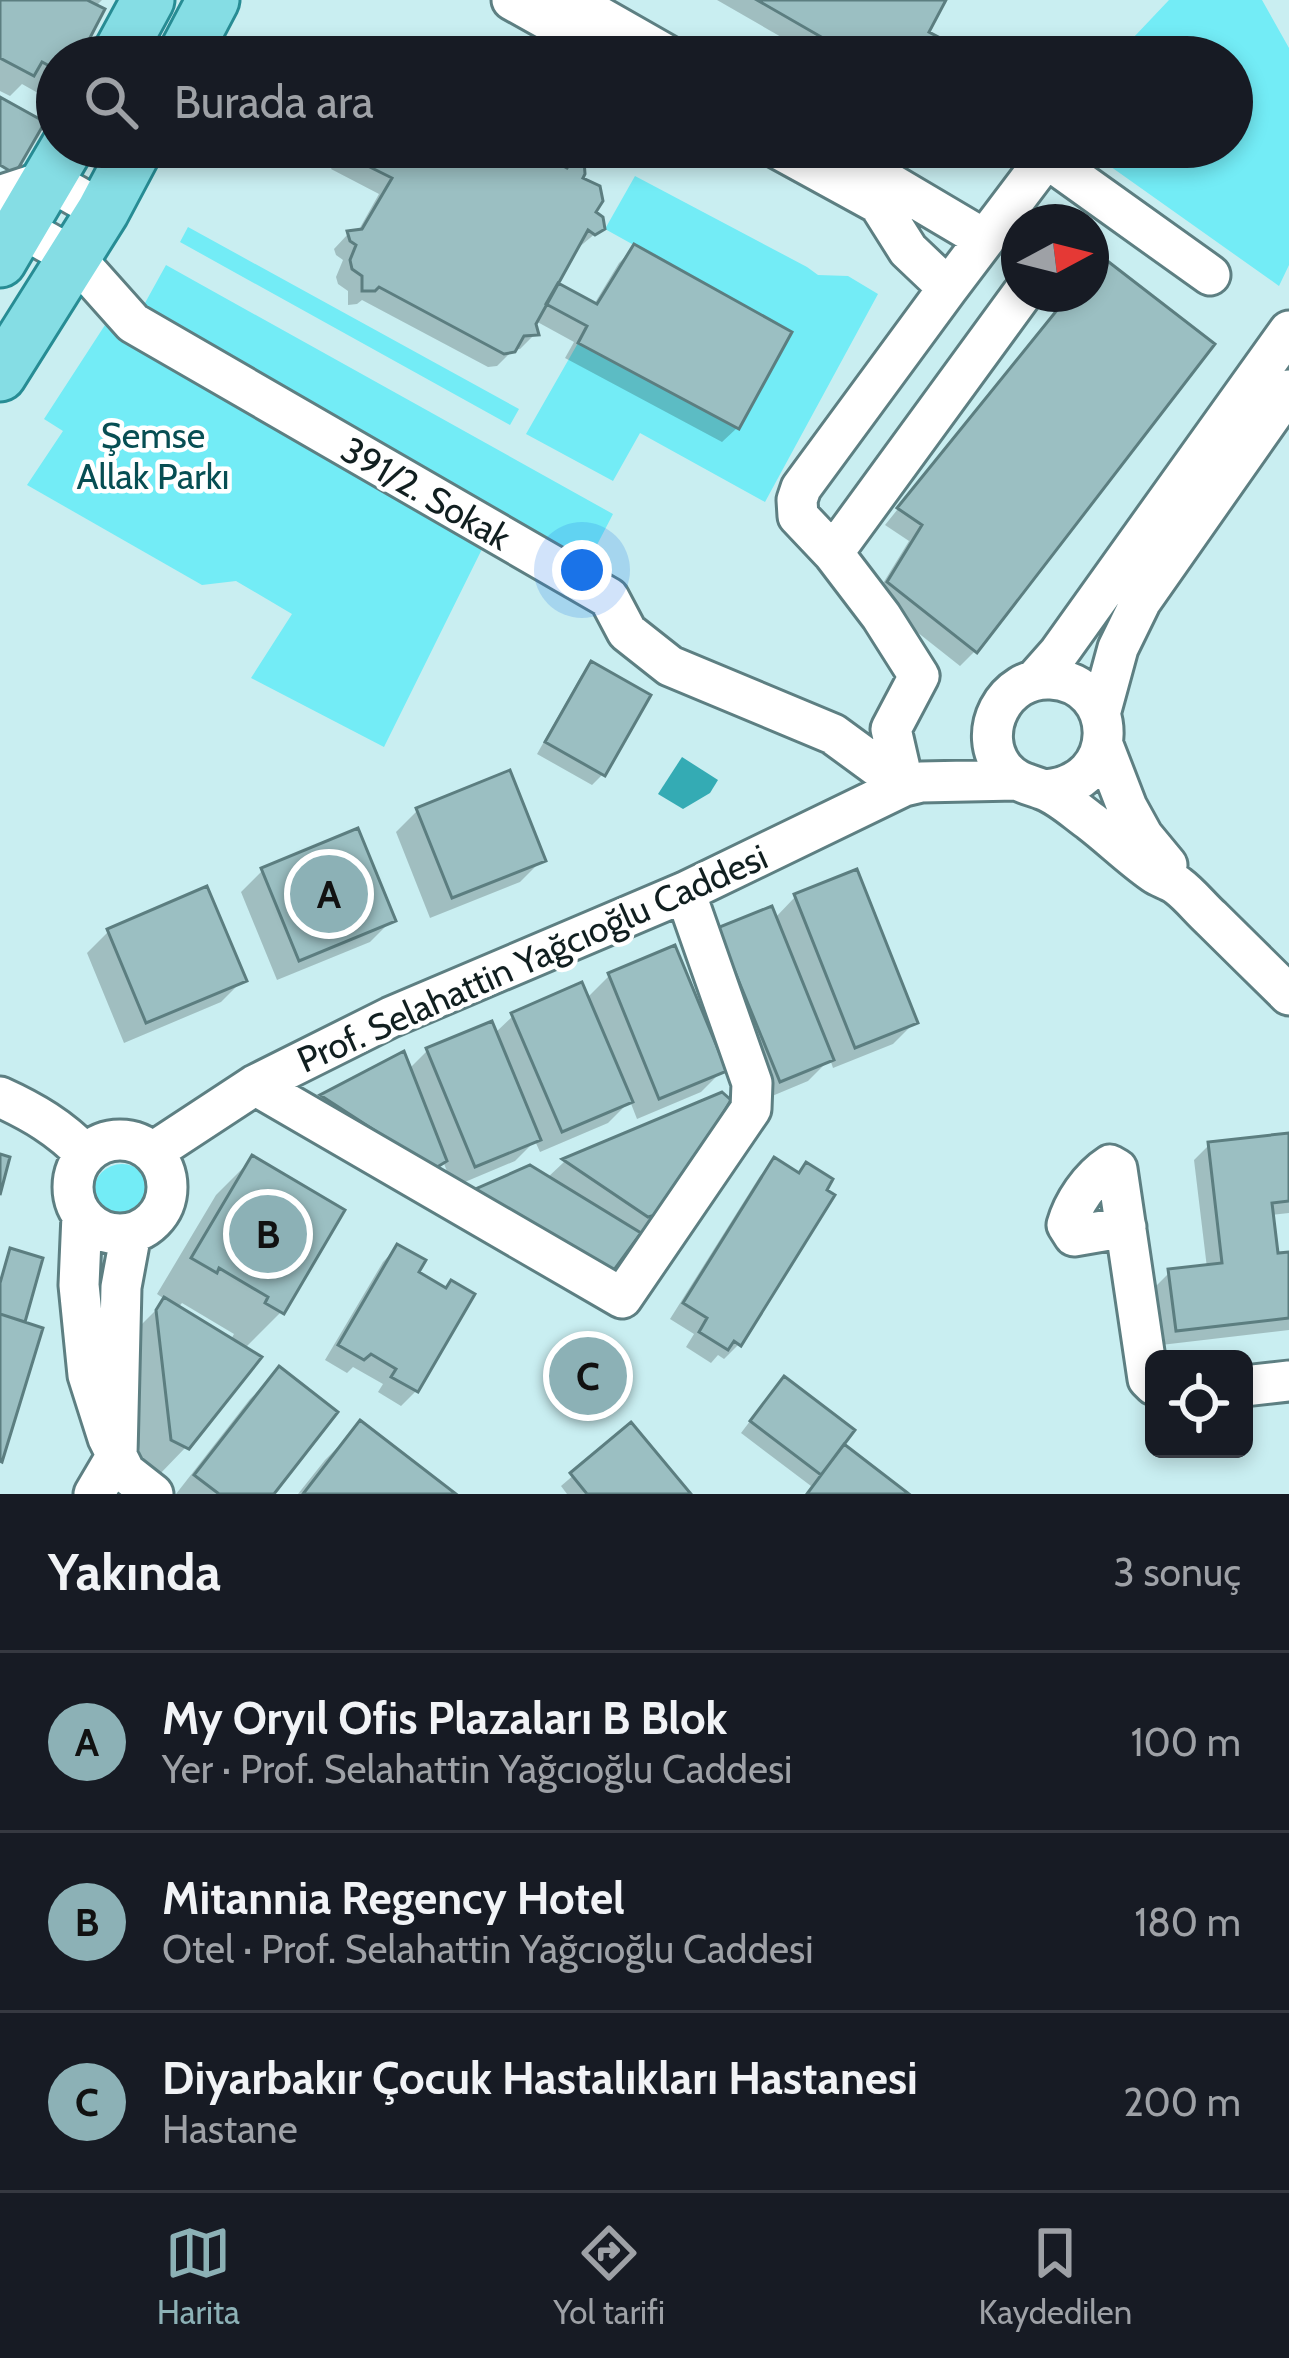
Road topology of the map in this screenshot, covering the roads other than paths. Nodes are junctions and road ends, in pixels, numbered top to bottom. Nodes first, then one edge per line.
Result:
1 (148, 0) edge
2 (213, 0) edge
3 (512, 0) edge
4 (570, 0) edge
5 (128, 36) edge
6 (194, 36) edge
7 (576, 36) edge
8 (633, 36) edge
9 (125, 168) edge
10 (813, 168) edge
11 (864, 168) edge
12 (1039, 168) edge
13 (1056, 168) edge
14 (23, 201) edge
15 (1011, 204) edge
16 (1083, 204) edge
17 (103, 211) junction
18 (1001, 217) edge
19 (1109, 220) edge
20 (984, 239) junction
21 (76, 258) junction
22 (1210, 275) dead end
23 (948, 288) junction
24 (1009, 312) edge
25 (1289, 331) edge
26 (0, 375) edge
27 (1289, 390) edge
28 (833, 553) junction
29 (1035, 680) junction
30 (993, 724) junction
31 (1101, 729) junction
32 (913, 784) junction
33 (1031, 785) junction
34 (1178, 886) junction
35 (685, 892) junction
36 (1289, 995) edge
37 (254, 1085) junction
38 (0, 1097) edge
39 (153, 1152) junction
40 (85, 1154) junction
41 (82, 1215) junction
42 (1126, 1227) dead end
43 (130, 1233) junction
44 (1145, 1358) edge
45 (1289, 1381) edge
46 (1253, 1385) edge
47 (117, 1454) junction
48 (94, 1494) edge
49 (153, 1494) edge

1 - 5 main road
2 - 6 main road
3 - 7 street
4 - 8 street
9 - 17 main road
10 - 23 street
11 - 20 street
12 - 15 street
13 - 16 street
14 - 17 street
14 - 21 street, 391/2. Sokak
17 - 21 main road
18 - 20 street
19 - 22 street
20 - 23 street
21 - 26 main road
21 - 32 street, 391/2. Sokak
23 - 28 street
24 - 28 street
25 - 29 street
27 - 31 street
28 - 32 street
29 - 30 street
29 - 31 street
30 - 32 street, Prof. Selahattin Yağcıoğlu Caddesi
30 - 33 street
31 - 33 street
31 - 34 street
32 - 33 street, Prof. Selahattin Yağcıoğlu Caddesi
32 - 35 street, Prof. Selahattin Yağcıoğlu Caddesi
33 - 34 street
34 - 36 street
35 - 37 street, Prof. Selahattin Yağcıoğlu Caddesi
35 - 37 street
37 - 39 street, Prof. Selahattin Yağcıoğlu Caddesi
38 - 40 street
39 - 40 street
39 - 43 street
40 - 41 street
41 - 43 street
41 - 47 street
42 - 44 street
43 - 47 street
45 - 46 street
47 - 48 street
47 - 49 street

